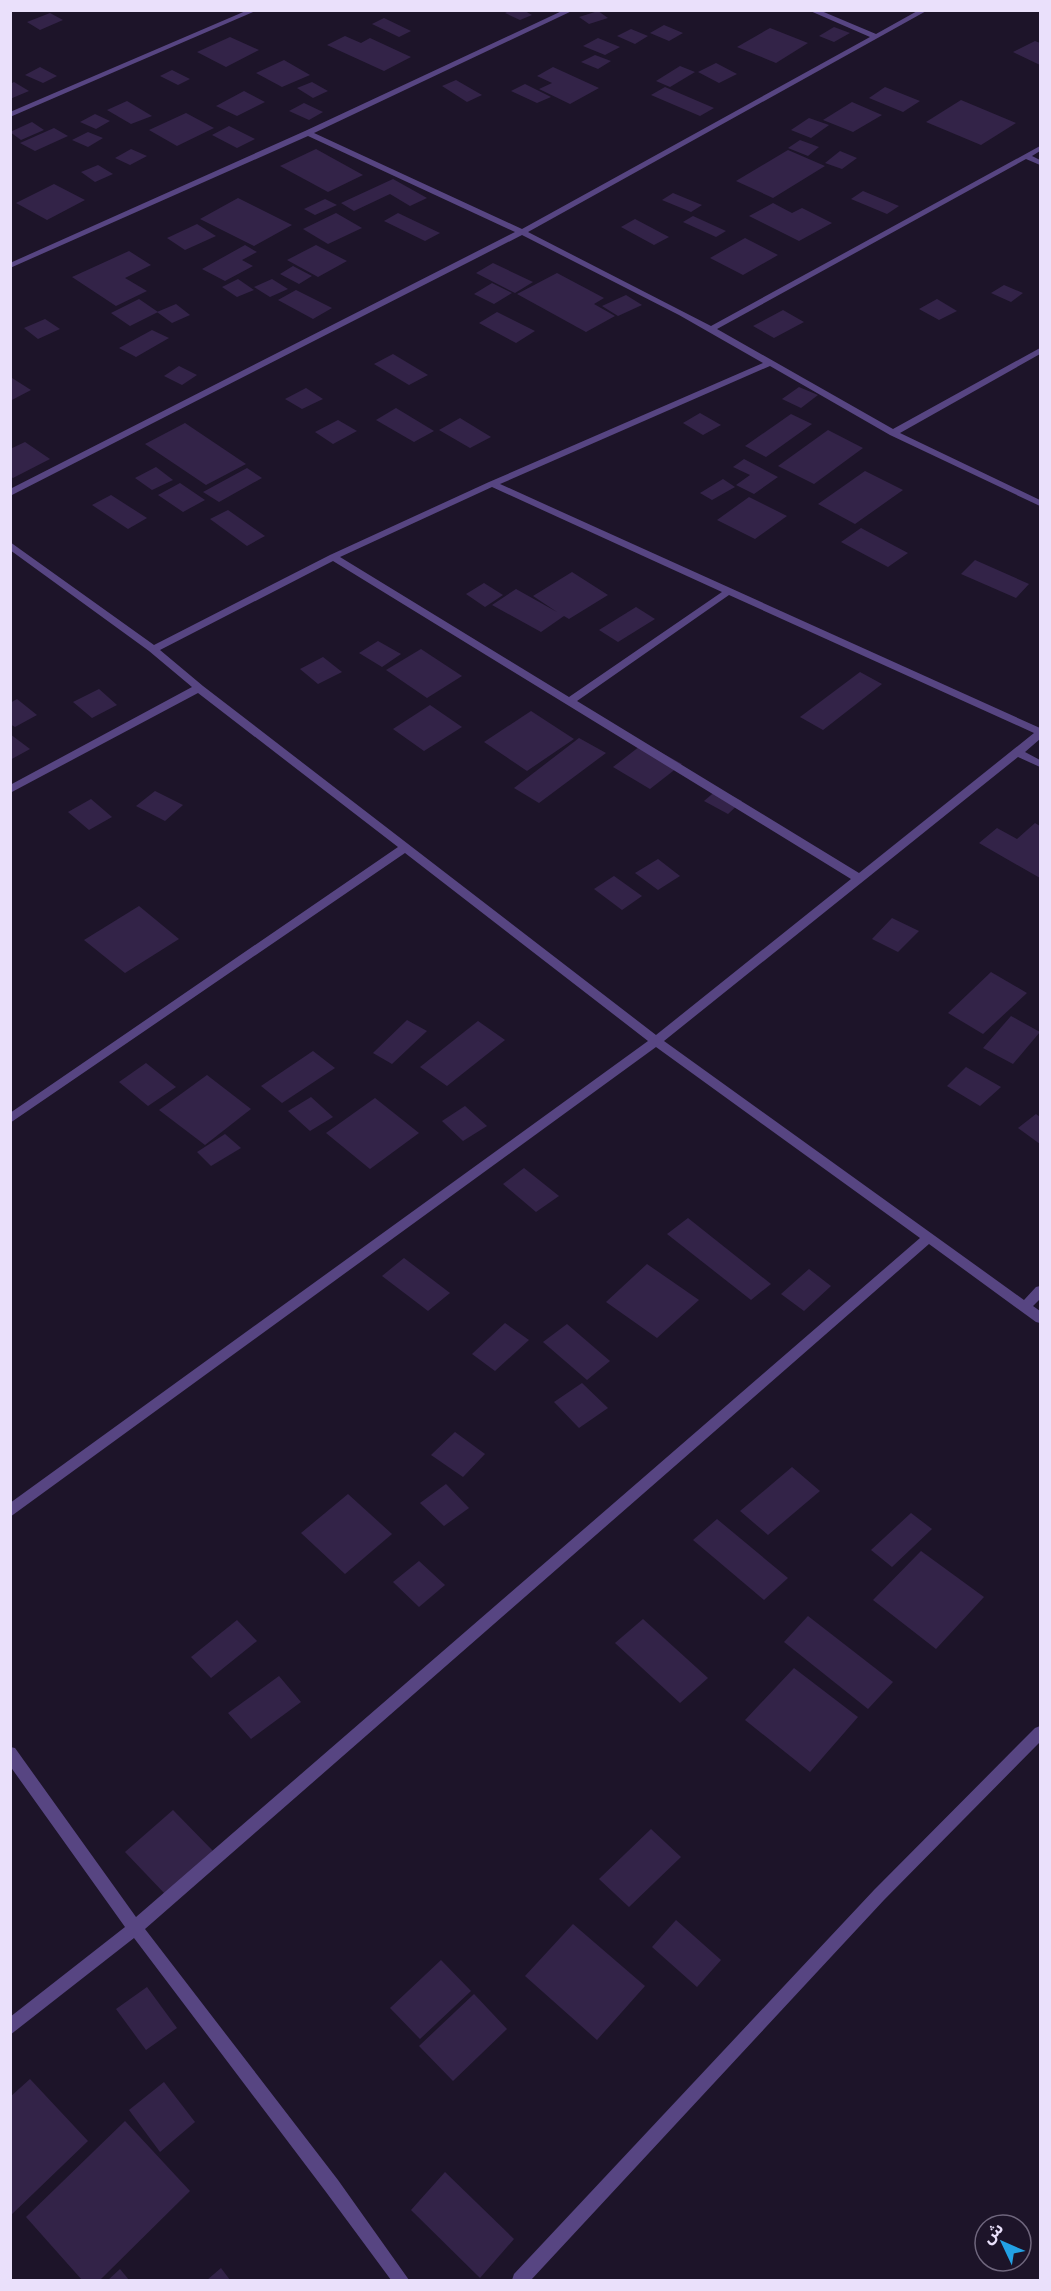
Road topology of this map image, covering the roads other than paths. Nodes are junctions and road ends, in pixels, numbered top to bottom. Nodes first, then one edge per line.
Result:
1 (255, 10) edge
2 (544, 10) edge
3 (571, 10) edge
4 (811, 10) edge
5 (925, 10) edge
6 (558, 16) junction
7 (876, 37) junction
8 (10, 115) edge
9 (308, 133) junction
10 (1041, 148) edge
11 (1026, 156) junction
12 (1041, 163) edge
13 (522, 232) junction
14 (10, 266) edge
15 (711, 329) junction
16 (1041, 351) edge
17 (770, 363) junction
18 (893, 433) junction
19 (492, 484) junction
20 (10, 493) edge
21 (1041, 503) edge
22 (11, 545) edge
23 (333, 557) junction
24 (729, 591) junction
25 (153, 649) junction
26 (199, 688) junction
27 (570, 701) junction
28 (1041, 733) edge
29 (1019, 753) junction
30 (1041, 764) edge
31 (10, 789) edge
32 (406, 847) junction
33 (858, 878) junction
34 (656, 1041) junction
35 (10, 1119) edge
36 (928, 1238) junction
37 (1041, 1291) edge
38 (1025, 1307) junction
39 (1041, 1318) edge
40 (10, 1511) edge
41 (1041, 1733) edge
42 (10, 1753) edge
43 (135, 1928) junction
44 (10, 2027) edge
45 (401, 2280) edge
46 (520, 2280) edge

1 - 8 street
2 - 6 street
3 - 6 street
4 - 7 street
5 - 7 street
6 - 9 street
7 - 13 street
9 - 13 street
9 - 14 street
10 - 11 street
11 - 12 street
11 - 15 street
13 - 15 street
13 - 20 street
15 - 17 street
16 - 18 street
17 - 18 street
17 - 19 street
18 - 21 street
19 - 23 street
19 - 24 street
22 - 25 street
23 - 25 street
23 - 27 street
24 - 27 street
24 - 28 street
25 - 26 street
26 - 31 street
26 - 32 street
27 - 33 street
28 - 29 street
29 - 30 street
29 - 33 street
32 - 34 street
32 - 35 street
33 - 34 street
34 - 36 street
34 - 40 street
36 - 38 street
36 - 43 street
37 - 38 street
38 - 39 street
41 - 46 street
42 - 43 street
43 - 44 street
43 - 45 street

